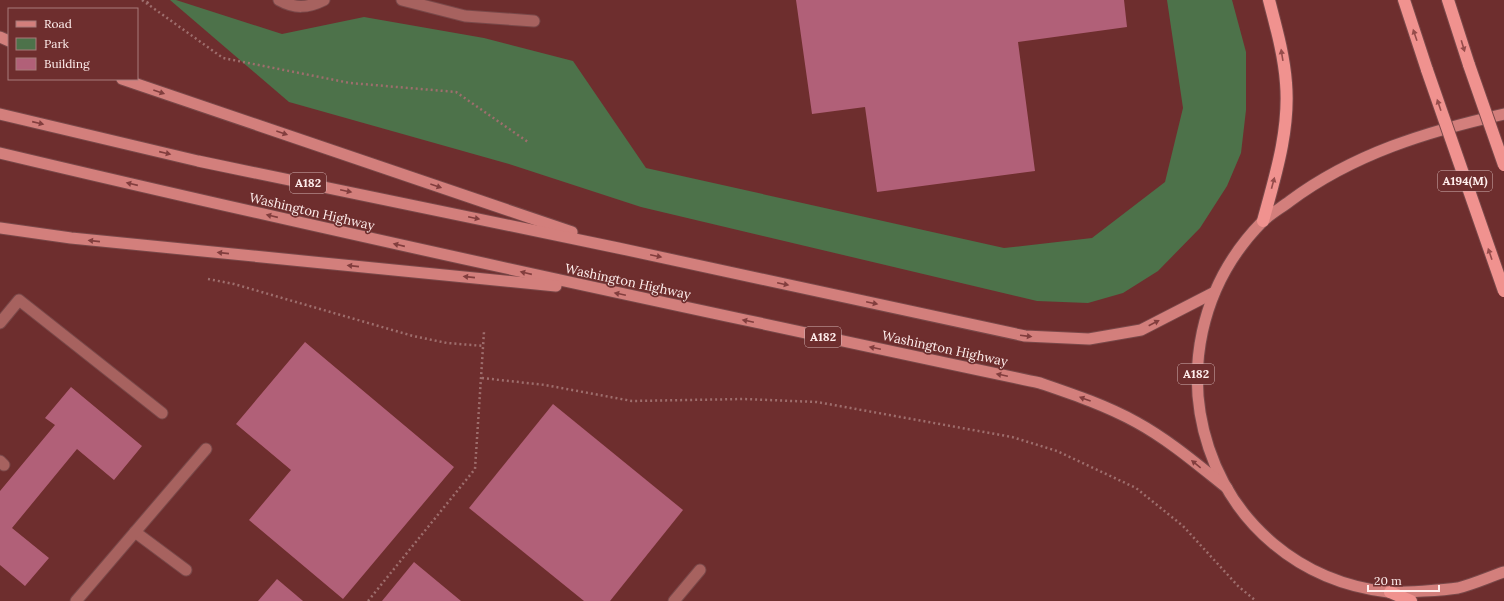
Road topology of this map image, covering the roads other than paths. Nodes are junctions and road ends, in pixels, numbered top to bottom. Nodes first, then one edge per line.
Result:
1 (280, 0) edge
2 (324, 0) edge
3 (402, 0) edge
4 (1269, 0) edge
5 (1404, 0) edge
6 (1448, 0) edge
7 (534, 21) dead end
8 (125, 80) edge
9 (0, 114) edge
10 (1504, 114) edge
11 (0, 153) edge
12 (1504, 165) edge
13 (1263, 221) junction
14 (0, 228) edge
15 (618, 248) junction
16 (605, 291) junction
17 (1504, 291) edge
18 (1213, 293) junction
19 (0, 323) edge
20 (162, 414) dead end
21 (206, 449) dead end
22 (1226, 488) junction
23 (134, 532) junction
24 (186, 570) dead end
25 (700, 570) dead end
26 (1504, 572) edge
27 (1390, 592) junction
28 (76, 601) edge
29 (674, 601) edge
30 (1411, 601) edge

1 - 2 street
3 - 7 street
13 -> 4 highway
17 -> 5 highway, A194(M), bridge
6 -> 12 highway, A194(M), bridge
8 -> 15 main road
9 -> 15 main road, Washington Highway / A182
10 - 13 main road, A182
16 -> 11 main road, Washington Highway / A182
13 - 18 main road, A182
16 -> 14 main road
15 -> 18 main road, Washington Highway / A182
22 -> 16 main road, Washington Highway / A182
18 - 22 main road, A182
19 - 20 street
21 - 23 street
22 - 27 main road, A182
23 - 24 street
23 - 28 street
25 - 29 street
26 - 27 main road, A182
27 - 30 highway

